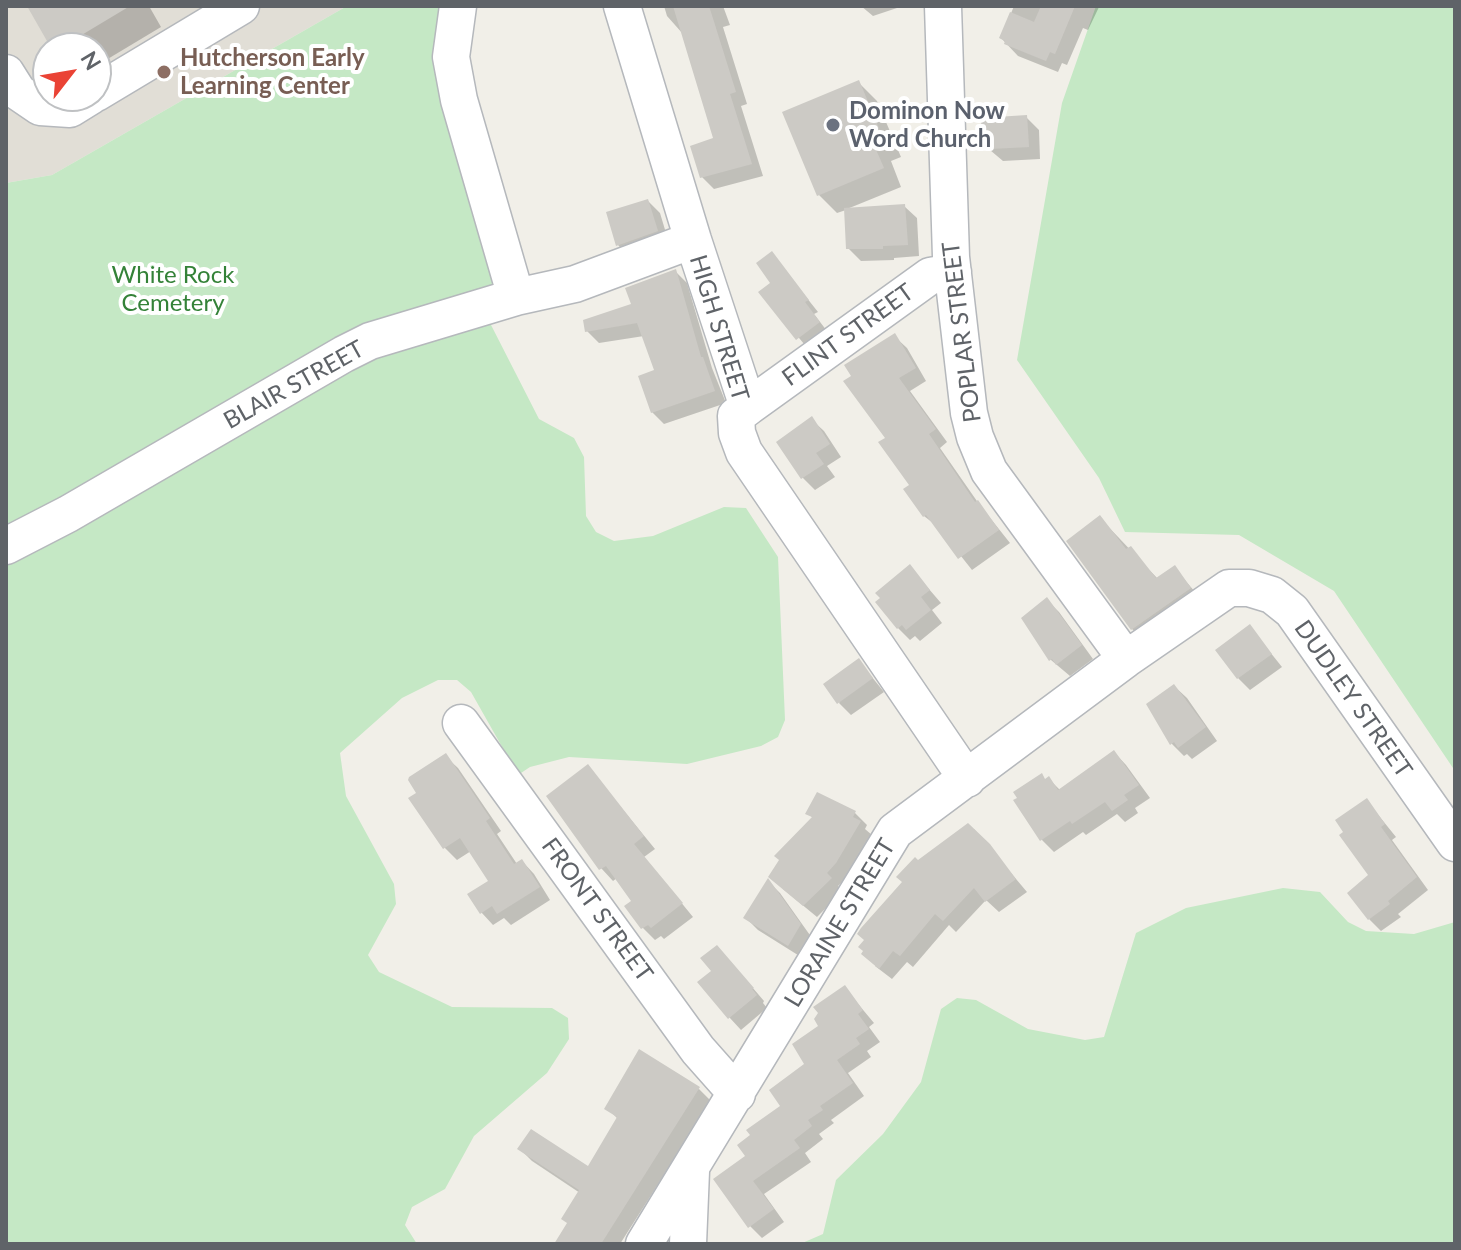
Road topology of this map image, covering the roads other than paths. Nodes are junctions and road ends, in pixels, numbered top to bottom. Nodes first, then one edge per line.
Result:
1 (241, 6) edge
2 (458, 6) edge
3 (622, 6) edge
4 (958, 6) edge
5 (943, 23) edge
6 (6, 73) edge
7 (112, 84) edge
8 (32, 102) edge
9 (693, 240) junction
10 (953, 272) junction
11 (516, 297) junction
12 (748, 407) junction
13 (6, 546) edge
14 (1229, 588) joint
15 (1126, 659) junction
16 (461, 723) dead end
17 (967, 779) junction
18 (1455, 843) edge
19 (737, 1094) junction
20 (691, 1169) junction
21 (644, 1244) edge
22 (688, 1244) edge

1 - 7 street
2 - 11 street
3 - 9 street, HIGH STREET
4 - 5 street
5 - 10 street, POPLAR STREET
6 - 8 street
9 - 11 street, BLAIR STREET
9 - 12 street, HIGH STREET
10 - 12 street, FLINT STREET
10 - 15 street, POPLAR STREET
11 - 13 street, BLAIR STREET
12 - 17 street, HIGH STREET
14 - 15 street, LORAINE STREET
14 - 18 street, DUDLEY STREET
15 - 17 street, LORAINE STREET
16 - 19 street, FRONT STREET
17 - 19 street, LORAINE STREET
19 - 20 street, LORAINE STREET
20 - 21 street, LORAINE STREET
20 - 22 street

